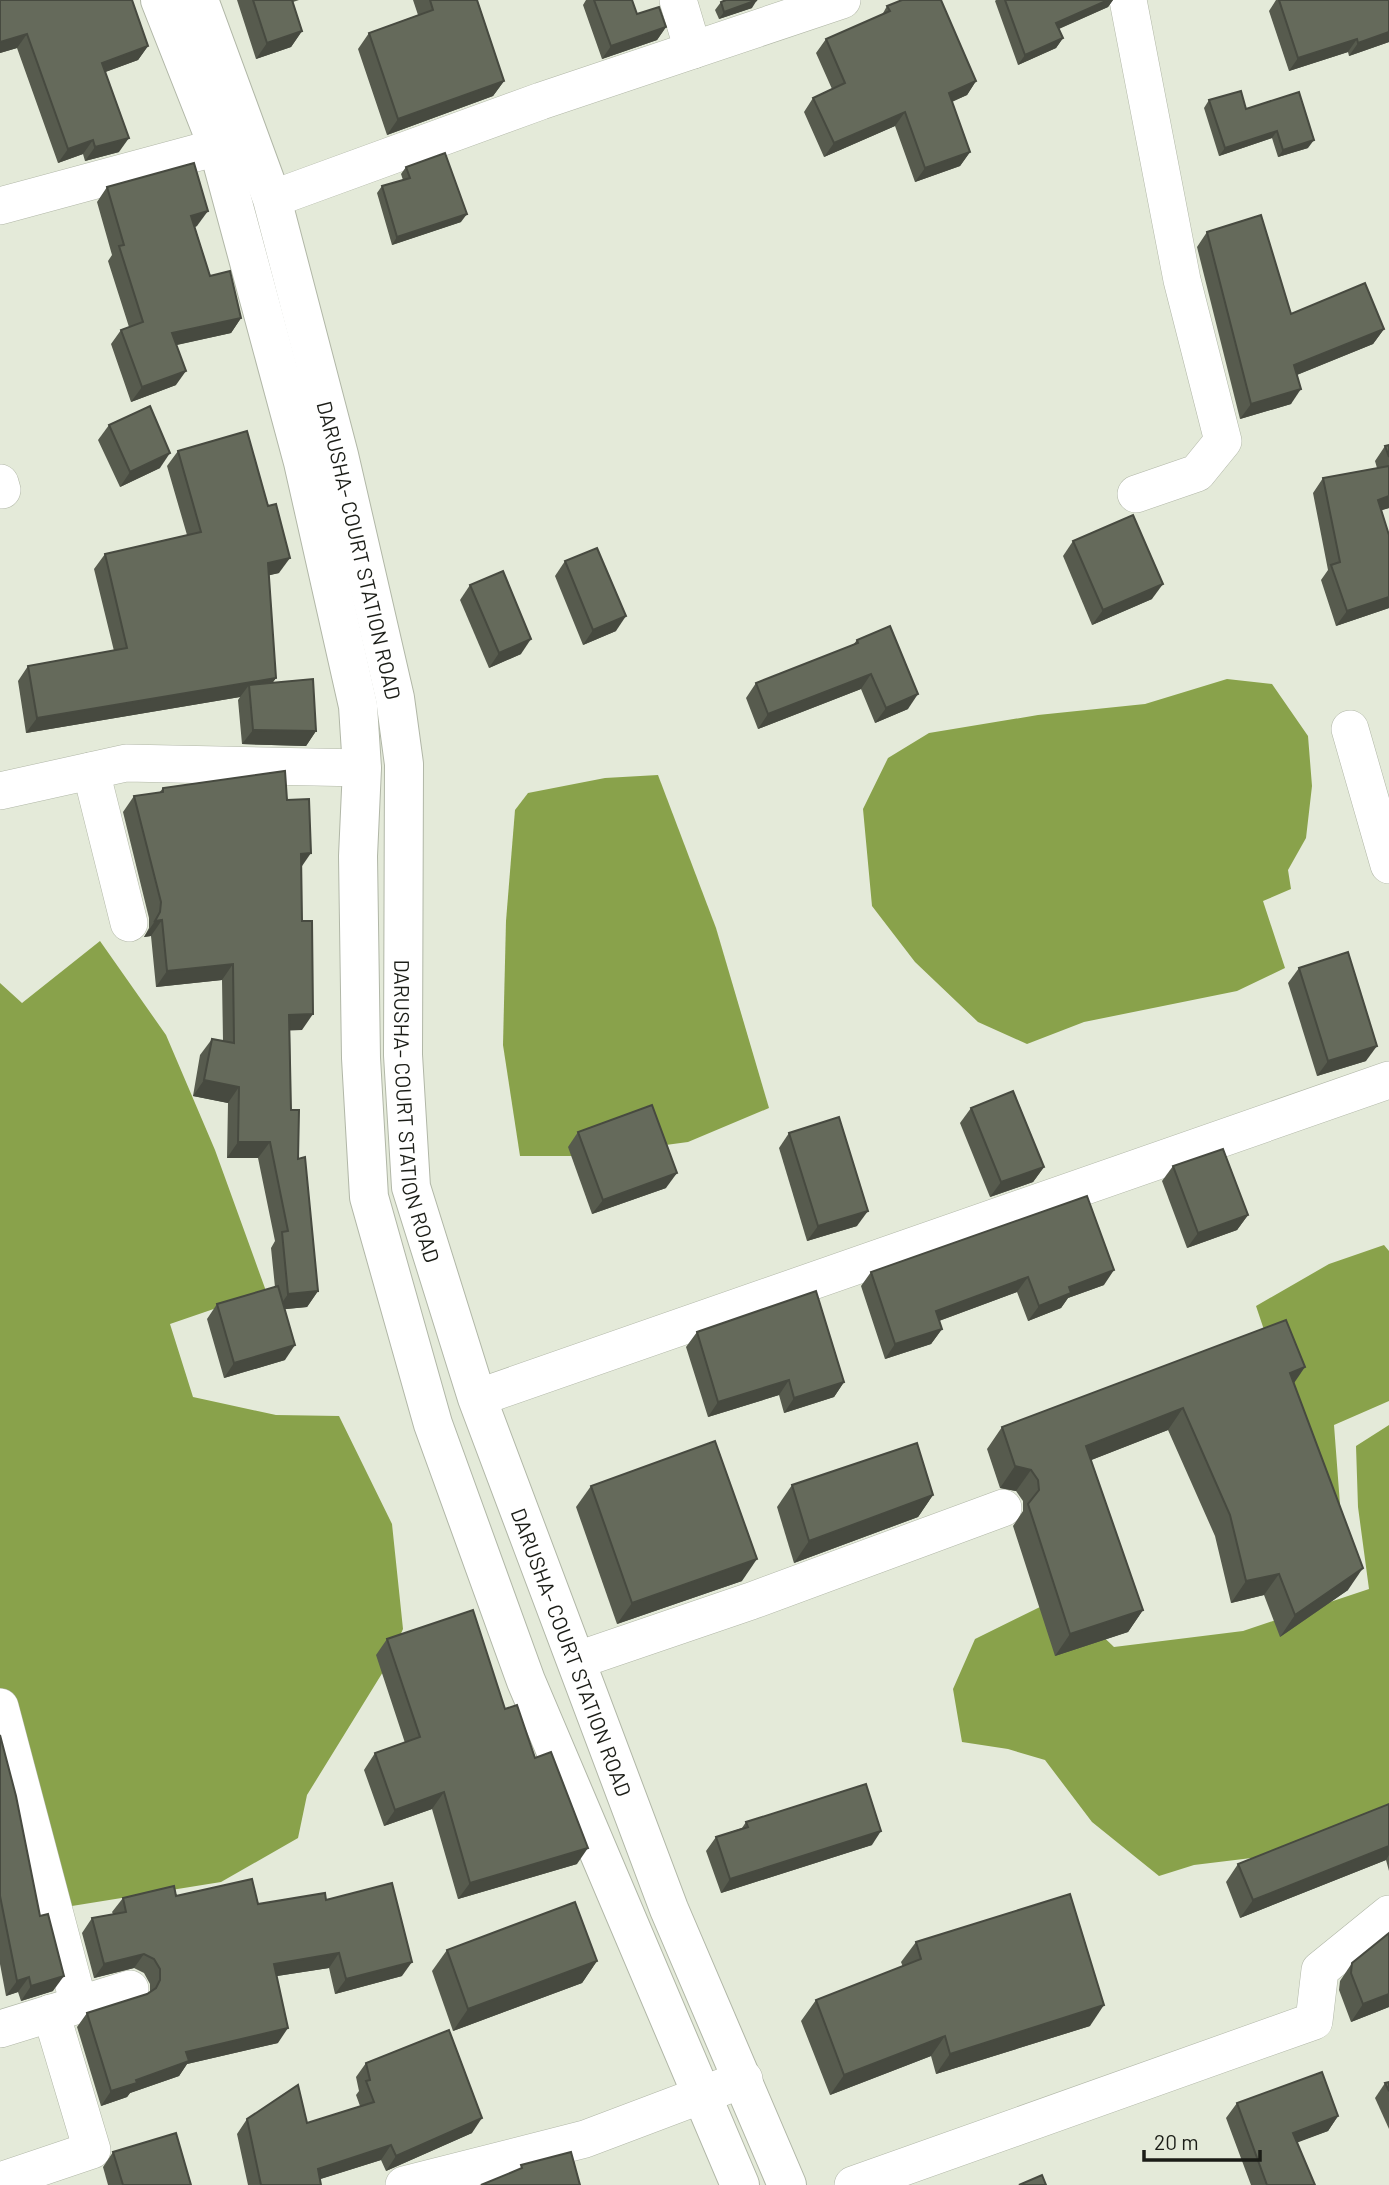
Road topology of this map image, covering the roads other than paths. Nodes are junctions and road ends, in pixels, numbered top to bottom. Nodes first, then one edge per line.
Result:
1 (160, 0) edge
2 (199, 0) edge
3 (678, 0) edge
4 (1128, 0) edge
5 (831, 2) edge
6 (693, 50) junction
7 (218, 147) junction
8 (272, 199) junction
9 (0, 206) edge
10 (1136, 494) dead end
11 (1350, 729) dead end
12 (362, 768) junction
13 (91, 771) junction
14 (0, 791) edge
15 (1389, 866) edge
16 (129, 923) dead end
17 (1389, 1080) edge
18 (477, 1398) junction
19 (1003, 1508) dead end
20 (578, 1660) junction
21 (0, 1707) edge
22 (1389, 1914) edge
23 (130, 1989) dead end
24 (65, 2009) junction
25 (0, 2029) edge
26 (744, 2079) junction
27 (699, 2094) junction
28 (0, 2181) edge
29 (404, 2185) edge
30 (740, 2185) edge
31 (786, 2185) edge
32 (853, 2185) edge

1 - 7 street, DARUSHA- COURT STATION ROAD
2 - 8 street, DARUSHA- COURT STATION ROAD
3 - 6 street
4 - 10 street
5 - 6 street
6 - 8 street
7 - 9 street
7 - 12 street, DARUSHA- COURT STATION ROAD
8 - 18 street, DARUSHA- COURT STATION ROAD
11 - 15 street
12 - 13 street
12 - 27 street, DARUSHA- COURT STATION ROAD
13 - 14 street
13 - 16 street
17 - 18 street
18 - 20 street, DARUSHA- COURT STATION ROAD
19 - 20 street
20 - 26 street, DARUSHA- COURT STATION ROAD
21 - 24 street
22 - 32 street
23 - 24 street
24 - 25 street
24 - 28 street
26 - 27 street
26 - 31 street, DARUSHA- COURT STATION ROAD
27 - 29 street
27 - 30 street, DARUSHA- COURT STATION ROAD

